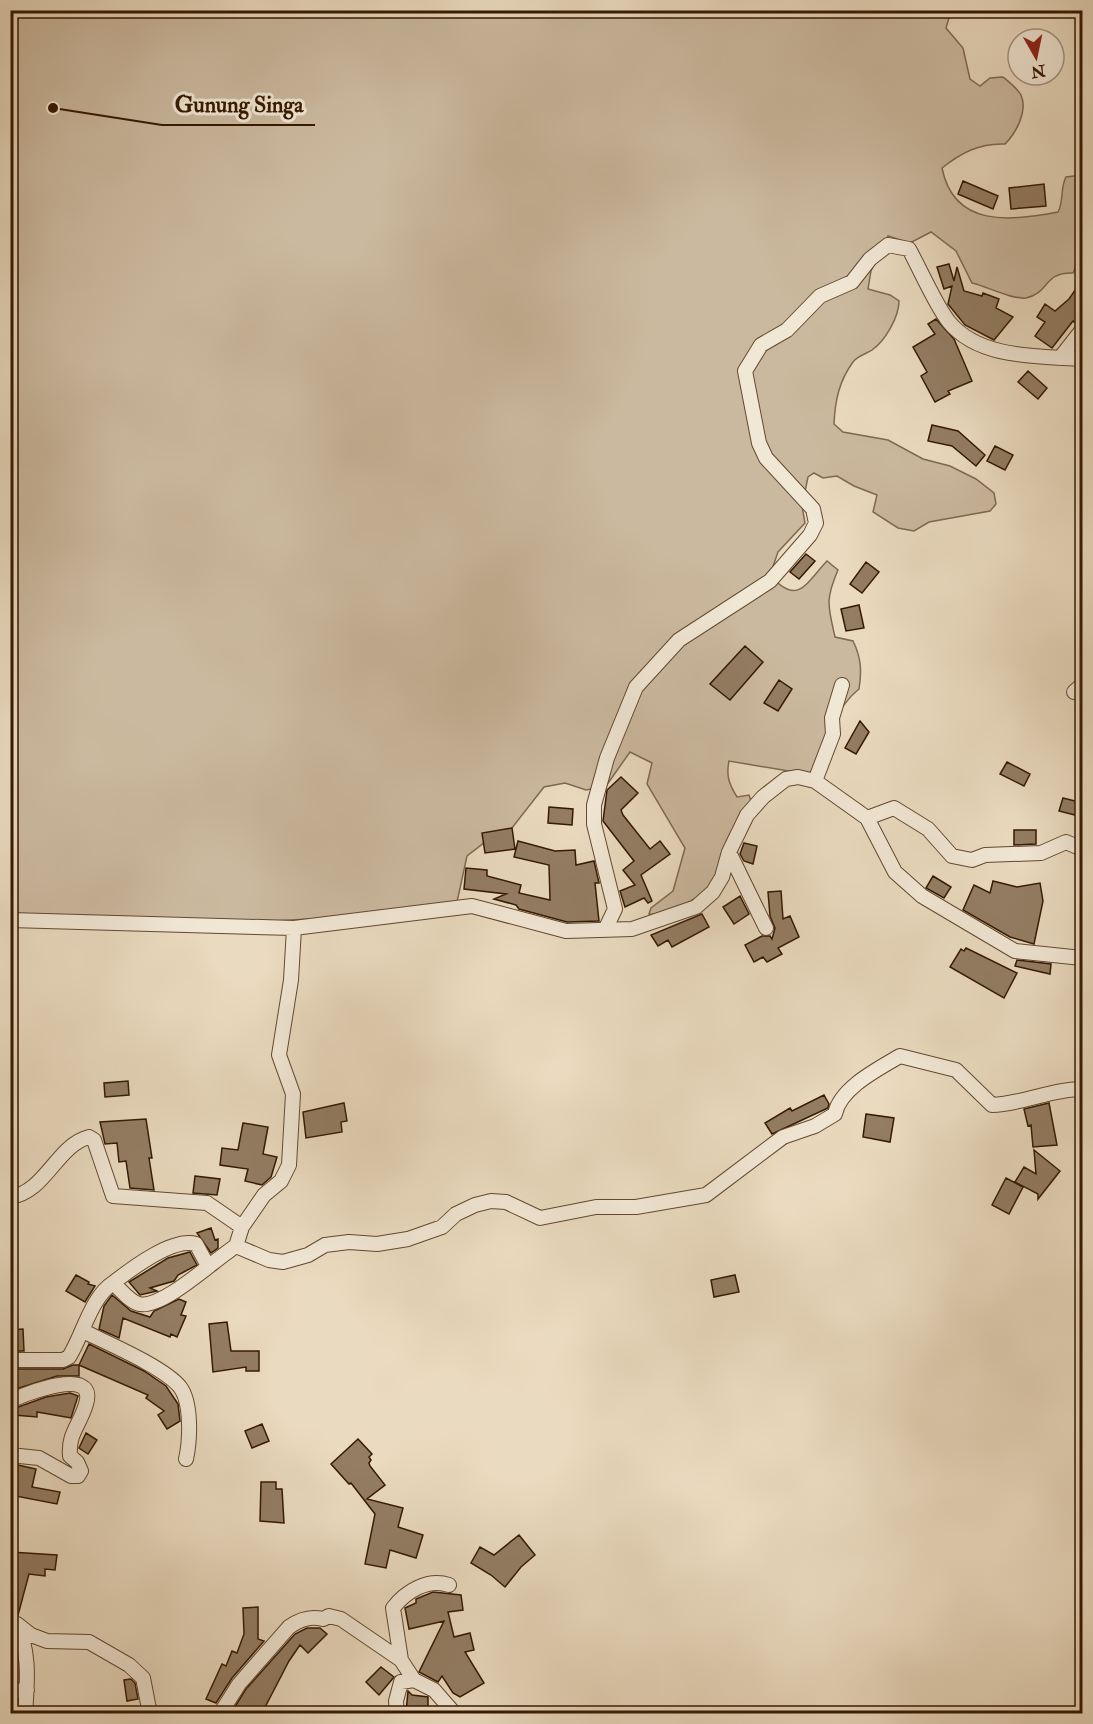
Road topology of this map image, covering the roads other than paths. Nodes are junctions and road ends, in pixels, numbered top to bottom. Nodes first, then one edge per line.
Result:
1 (1083, 330) edge
2 (1060, 358) junction
3 (1083, 359) edge
4 (842, 685) dead end
5 (814, 781) junction
6 (867, 818) junction
7 (1083, 849) edge
8 (729, 852) junction
9 (10, 920) edge
10 (294, 928) junction
11 (766, 928) dead end
12 (605, 930) junction
13 (1083, 958) edge
14 (1083, 1089) edge
15 (10, 1197) edge
16 (242, 1227) junction
17 (236, 1246) junction
18 (208, 1266) junction
19 (113, 1283) junction
20 (83, 1331) junction
21 (10, 1360) edge
22 (10, 1401) edge
23 (10, 1455) edge
24 (186, 1460) dead end
25 (450, 1585) dead end
26 (14, 1622) edge
27 (401, 1660) junction
28 (414, 1680) junction
29 (27, 1690) junction
30 (10, 1691) edge
31 (25, 1713) edge
32 (150, 1713) edge
33 (220, 1713) edge
34 (397, 1713) edge
35 (455, 1713) edge

1 - 2 street
2 - 3 street
2 - 12 street
4 - 5 street
5 - 6 street
5 - 8 street
6 - 7 street
6 - 13 street
8 - 11 street
8 - 12 street
9 - 10 street
10 - 12 street
10 - 16 street
14 - 17 street
15 - 16 street
16 - 17 street
17 - 18 street
18 - 19 street
18 - 19 street
19 - 20 street
20 - 21 street
20 - 24 street
22 - 23 street
25 - 27 street
26 - 29 street
26 - 32 street
27 - 28 street
27 - 33 street
28 - 34 street
28 - 35 street
29 - 30 street
29 - 31 street

